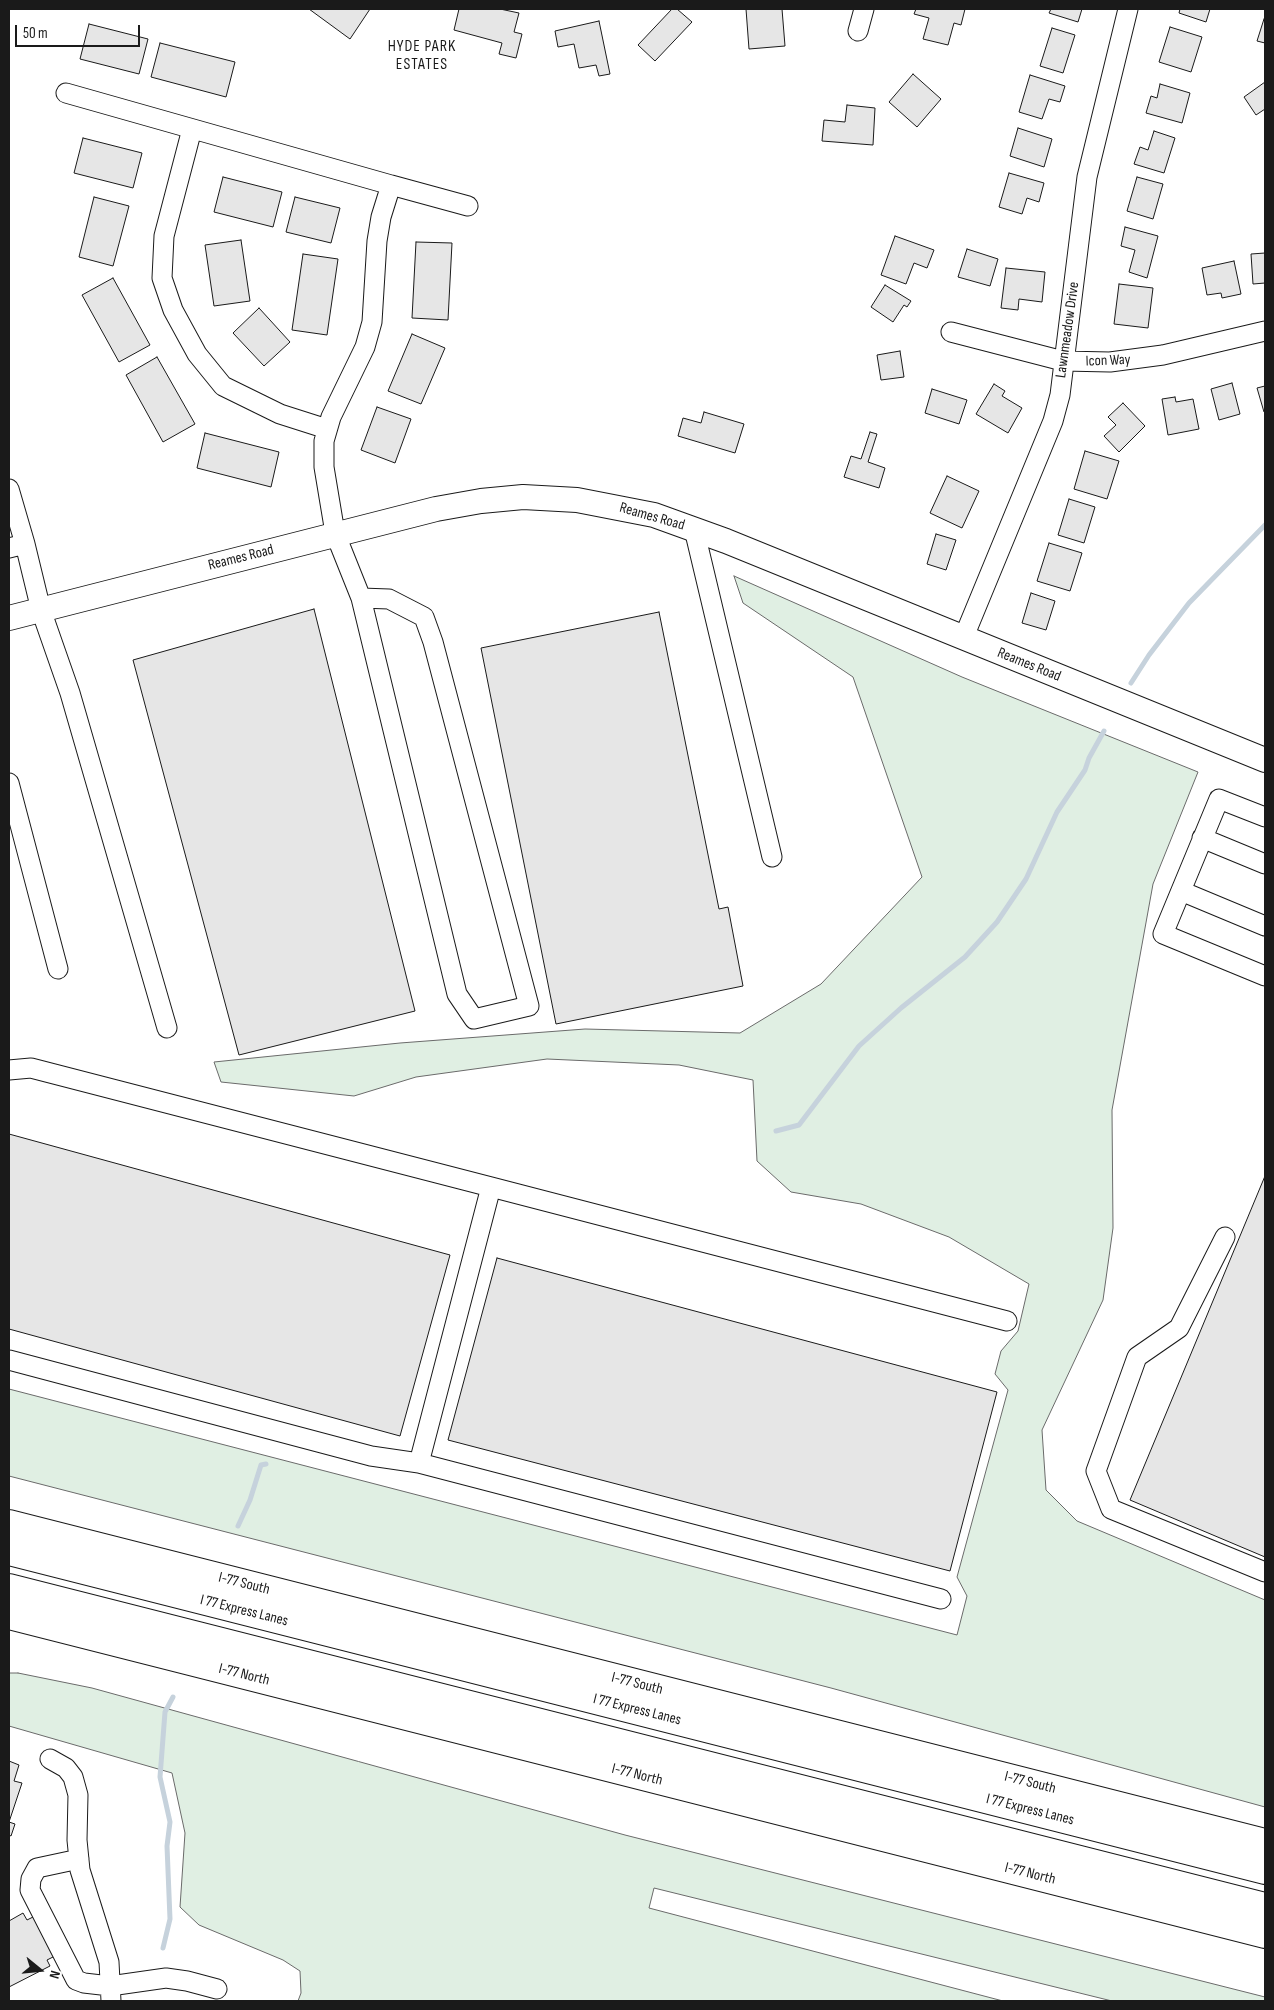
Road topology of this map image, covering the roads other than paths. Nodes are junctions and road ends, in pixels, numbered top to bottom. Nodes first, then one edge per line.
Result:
1 (864, 9) edge
2 (1128, 9) edge
3 (858, 31) dead end
4 (66, 93) dead end
5 (192, 129) junction
6 (390, 185) junction
7 (468, 206) dead end
8 (1265, 331) edge
9 (951, 332) dead end
10 (1063, 361) junction
11 (328, 429) junction
12 (9, 489) edge
13 (694, 529) junction
14 (336, 533) junction
15 (17, 546) edge
16 (361, 598) junction
17 (41, 610) junction
18 (9, 618) edge
19 (963, 639) junction
20 (1265, 760) edge
21 (9, 783) edge
22 (1265, 817) edge
23 (1202, 838) junction
24 (772, 857) dead end
25 (1265, 864) edge
26 (1181, 891) junction
27 (1265, 926) edge
28 (58, 969) dead end
29 (1265, 976) edge
30 (167, 1028) dead end
31 (9, 1070) edge
32 (491, 1187) junction
33 (1225, 1236) dead end
34 (1007, 1321) dead end
35 (9, 1360) edge
36 (419, 1463) junction
37 (9, 1524) edge
38 (9, 1551) edge
39 (1265, 1572) edge
40 (9, 1588) edge
41 (942, 1599) dead end
42 (9, 1615) edge
43 (50, 1759) dead end
44 (1265, 1843) edge
45 (79, 1859) junction
46 (1265, 1870) edge
47 (1265, 1907) edge
48 (1265, 1934) edge
49 (217, 1989) dead end
50 (111, 1994) edge

1 - 3 street
2 - 10 street, Lawnmeadow Drive
4 - 5 street
5 - 6 street
5 - 11 street
6 - 7 street
6 - 11 street
8 - 10 street, Icon Way
9 - 10 street, Icon Way
10 - 19 street, Lawnmeadow Drive
11 - 14 street
12 - 15 street
13 - 14 main road, Reames Road
13 - 19 main road, Reames Road
13 - 24 street
14 - 16 street
14 - 17 main road, Reames Road
15 - 17 street
16 - 16 street
17 - 18 main road, Reames Road
17 - 30 street
19 - 20 main road, Reames Road
21 - 28 street
22 - 23 street
23 - 25 street
23 - 26 street
26 - 27 street
26 - 29 street
31 - 32 street
32 - 34 street
32 - 36 street
33 - 39 street
35 - 36 street
36 - 41 street
37 - 44 highway, I-77 South
38 - 46 highway, I 77 Express Lanes
40 - 47 highway
42 - 48 highway, I-77 North
43 - 45 street
45 - 50 street
45 - 50 street
49 - 50 street

